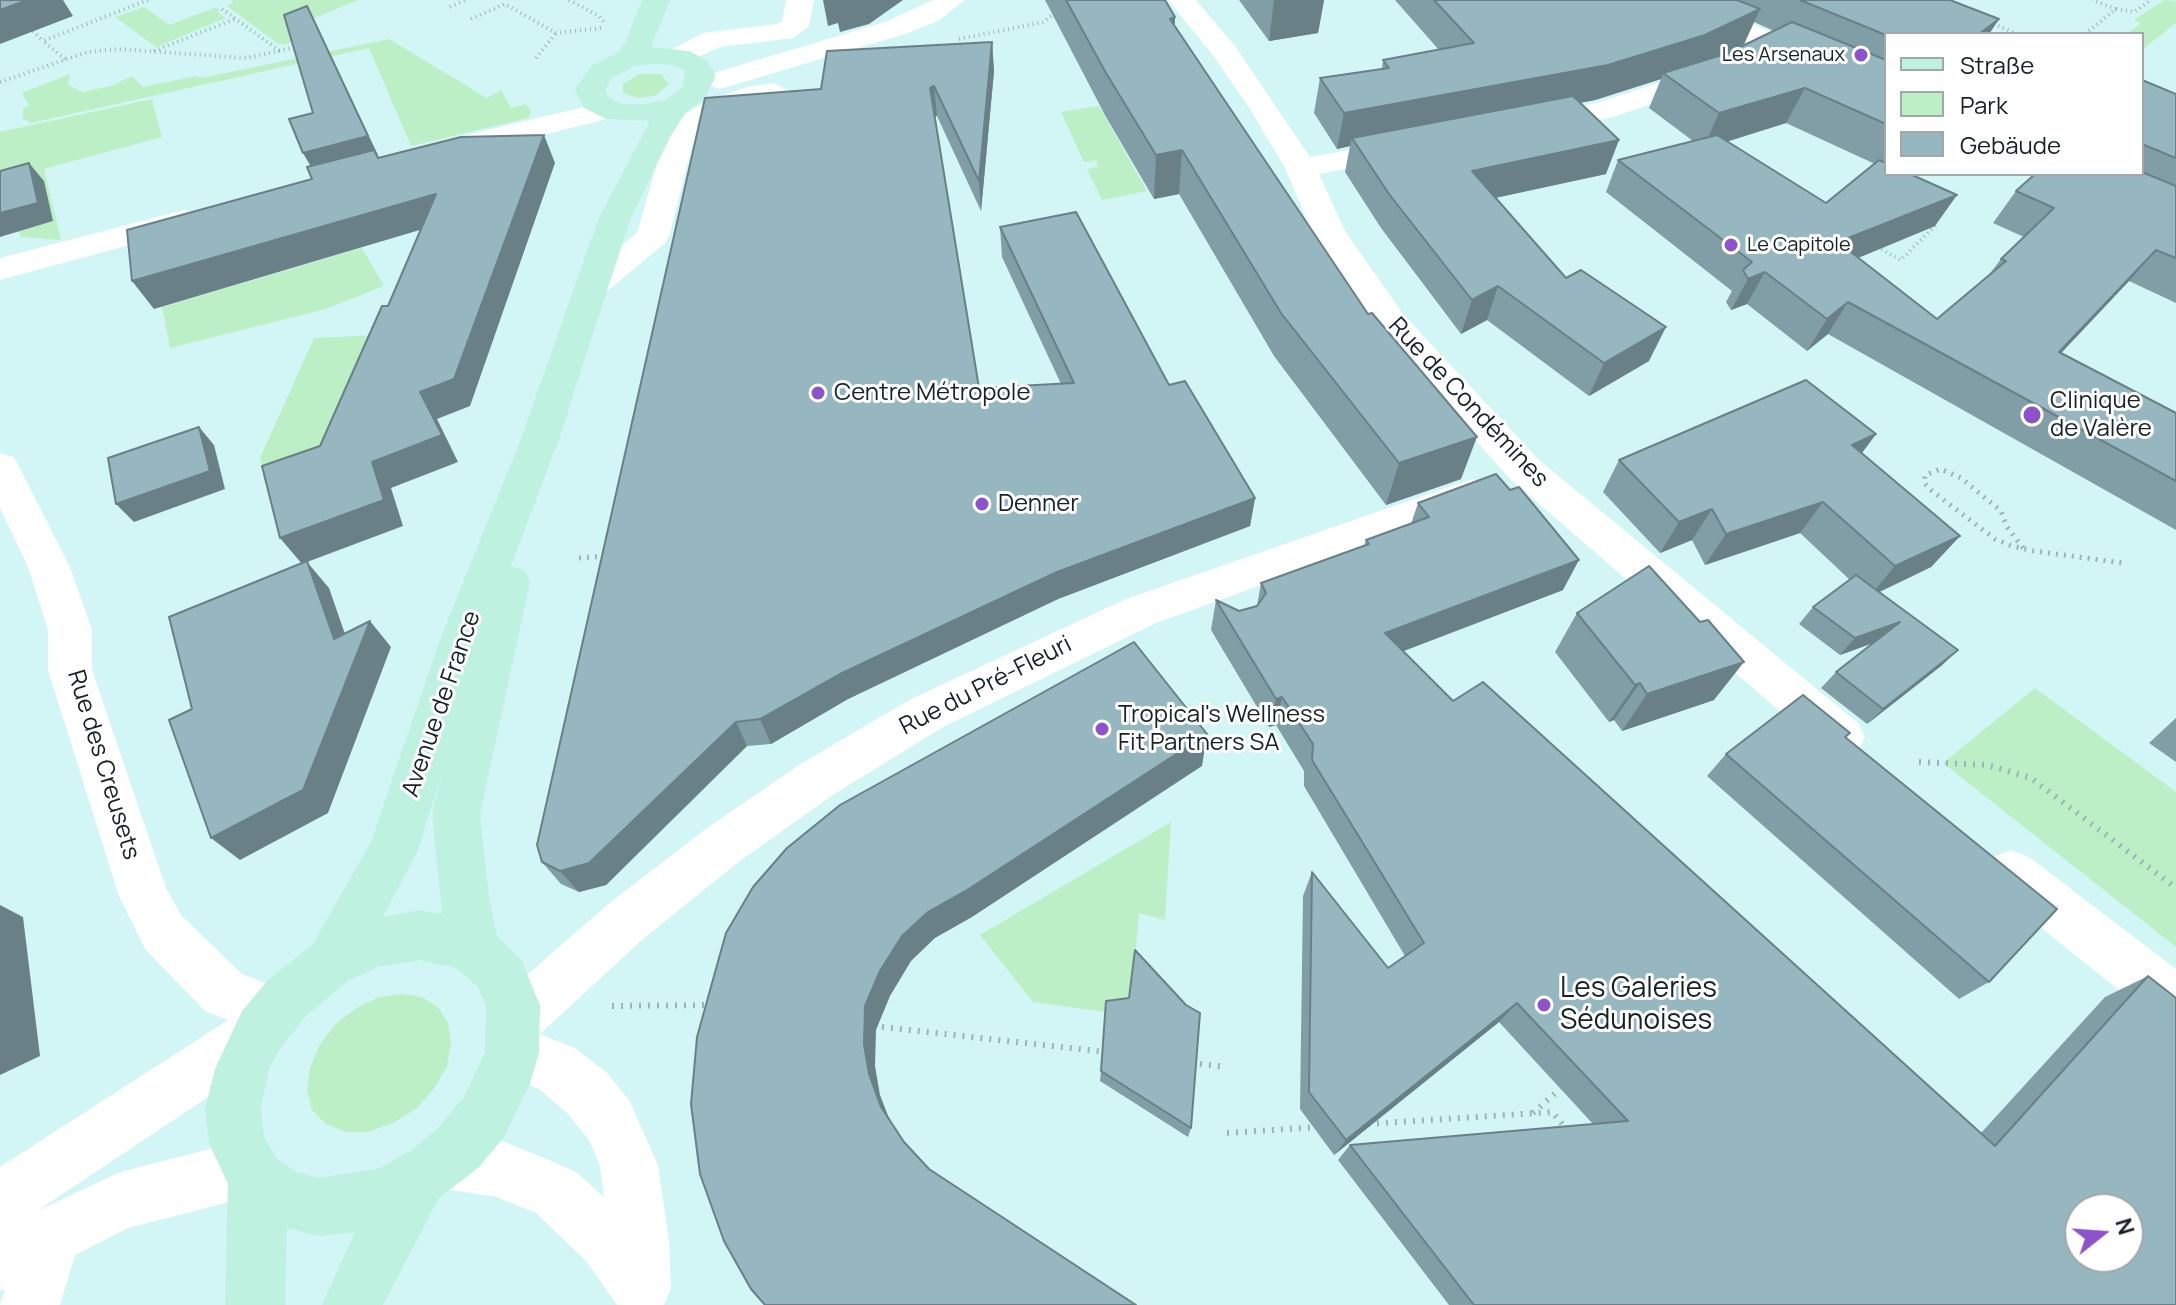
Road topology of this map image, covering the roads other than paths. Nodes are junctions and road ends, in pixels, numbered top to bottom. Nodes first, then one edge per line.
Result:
1 (800, 0) edge
2 (1182, 0) edge
3 (1672, 0) edge
4 (944, 5) edge
5 (673, 10) edge
6 (1773, 44) junction
7 (679, 57) junction
8 (627, 59) junction
9 (797, 81) junction
10 (1884, 90) edge
11 (687, 97) junction
12 (611, 111) junction
13 (1510, 129) edge
14 (1434, 144) edge
15 (418, 157) edge
16 (1301, 168) junction
17 (208, 213) edge
18 (614, 220) junction
19 (0, 269) edge
20 (594, 284) junction
21 (540, 439) junction
22 (0, 467) edge
23 (1525, 470) junction
24 (1873, 761) edge
25 (1983, 850) edge
26 (474, 950) junction
27 (331, 962) junction
28 (2176, 1002) edge
29 (267, 1021) junction
30 (513, 1037) junction
31 (431, 1170) junction
32 (253, 1173) junction
33 (0, 1201) edge
34 (52, 1234) junction
35 (0, 1261) edge
36 (644, 1294) edge
37 (30, 1305) edge
38 (255, 1305) edge
39 (352, 1305) edge

1 - 7 street
2 - 16 street, Rue de Condémines
3 - 6 street
4 - 9 street
5 - 7 main road
5 - 8 main road
6 - 10 street
6 - 13 street
7 - 8 main road
7 - 9 street
7 - 11 main road
8 - 12 main road, Avenue de France
9 - 11 street
9 - 20 street
11 - 12 main road
11 - 18 main road, Avenue de France
12 - 15 street
12 - 18 main road, Avenue de France
14 - 16 street
16 - 23 street, Rue de Condémines
17 - 19 street
18 - 20 main road, Avenue de France
20 - 21 main road, Avenue de France
21 - 26 main road, Avenue de France
21 - 27 main road, Avenue de France
22 - 29 street, Rue des Creusets
23 - 24 street, Rue de Condémines
23 - 30 street, Rue du Pré-Fleuri
25 - 28 street
26 - 27 main road
26 - 30 main road
27 - 29 main road
29 - 32 main road
29 - 33 street
30 - 31 main road
30 - 36 street
31 - 32 main road
31 - 36 street
31 - 39 main road
32 - 34 street
32 - 38 main road
34 - 35 street
34 - 37 street

